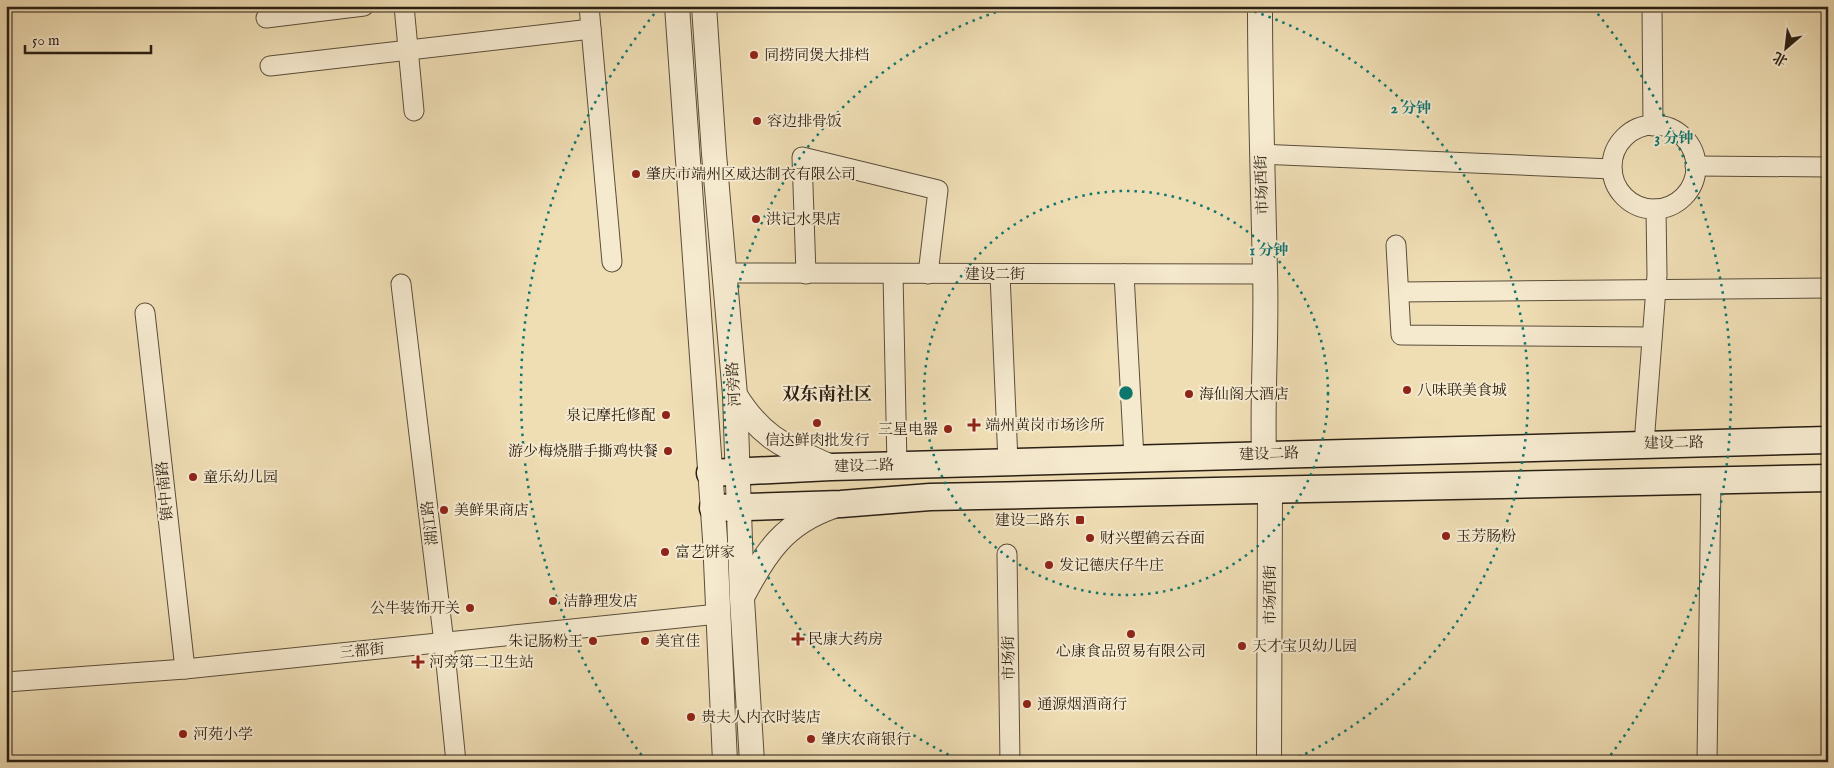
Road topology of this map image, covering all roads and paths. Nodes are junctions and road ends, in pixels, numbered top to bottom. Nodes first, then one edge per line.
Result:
1 (364, 6) edge
2 (404, 6) edge
3 (589, 6) edge
4 (677, 6) edge
5 (704, 6) edge
6 (1260, 6) edge
7 (1652, 6) edge
8 (266, 18) dead end
9 (591, 29) junction
10 (408, 51) junction
11 (270, 66) dead end
12 (414, 111) dead end
13 (1653, 126) junction
14 (1261, 154) junction
15 (1695, 166) junction
16 (1828, 167) edge
17 (1612, 169) junction
18 (1656, 209) junction
19 (1396, 245) dead end
20 (612, 262) dead end
21 (725, 273) junction
22 (806, 274) junction
23 (892, 274) junction
24 (928, 274) junction
25 (1000, 274) junction
26 (1124, 274) junction
27 (1265, 274) junction
28 (402, 284) dead end
29 (1828, 288) edge
30 (1656, 290) junction
31 (1400, 292) junction
32 (145, 313) dead end
33 (1652, 337) junction
34 (735, 395) junction
35 (1828, 440) edge
36 (1644, 444) junction
37 (1264, 454) junction
38 (1134, 458) junction
39 (1008, 462) junction
40 (928, 464) junction
41 (898, 465) junction
42 (831, 466) junction
43 (737, 471) junction
44 (710, 473) junction
45 (1828, 478) edge
46 (1711, 479) junction
47 (1270, 489) junction
48 (930, 497) junction
49 (841, 504) junction
50 (738, 507) junction
51 (713, 508) junction
52 (1008, 554) dead end
53 (742, 599) junction
54 (718, 614) junction
55 (444, 643) junction
56 (185, 669) junction
57 (6, 682) edge
58 (456, 762) edge
59 (725, 762) edge
60 (752, 762) edge
61 (1010, 762) edge
62 (1269, 762) edge
63 (1707, 762) edge

1 - 8 street
2 - 10 street
3 - 9 street
4 - 44 street, 河旁路
5 - 21 street, 河旁路
6 - 14 street, 市场西街
7 - 13 street
9 - 10 street
9 - 20 street
10 - 11 street
10 - 12 street
13 - 15 street
13 - 17 street
14 - 17 street
14 - 27 street, 市场西街
15 - 16 street
15 - 18 street
17 - 18 street
18 - 30 street
19 - 31 street
21 - 22 street, 建设二街
21 - 34 street, 河旁路
22 - 23 street, 建设二街
22 - 24 street
23 - 24 street, 建设二街
23 - 41 street
24 - 25 street, 建设二街
25 - 26 street, 建设二街
25 - 39 street
26 - 27 street, 建设二街
26 - 38 street
27 - 37 street, 市场西街
28 - 55 street, 湖江路
29 - 30 street
30 - 31 street
30 - 33 street
31 - 33 street
32 - 56 street, 镇中南路
33 - 36 street
34 - 42 street
34 - 43 street, 河旁路
35 - 36 main road, 建设二路
36 - 37 main road, 建设二路
37 - 38 main road, 建设二路
38 - 39 main road, 建设二路
39 - 40 main road, 建设二路
40 - 41 main road, 建设二路
40 - 48 main road
41 - 42 main road, 建设二路
42 - 43 main road, 建设二路
43 - 44 main road, 建设二路
43 - 50 street, 河旁路
44 - 51 street, 河旁路
45 - 46 main road
46 - 47 main road
46 - 63 street
47 - 48 main road
47 - 62 street, 市场西街
48 - 49 main road
49 - 50 main road
49 - 53 street
50 - 51 main road
50 - 53 street, 河旁路
51 - 54 street, 河旁路
52 - 61 street, 市场街
53 - 60 street, 河旁路
54 - 55 street, 三都街
54 - 59 street, 河旁路
55 - 56 street, 三都街
55 - 58 street, 湖江路
56 - 57 street, 三都街

